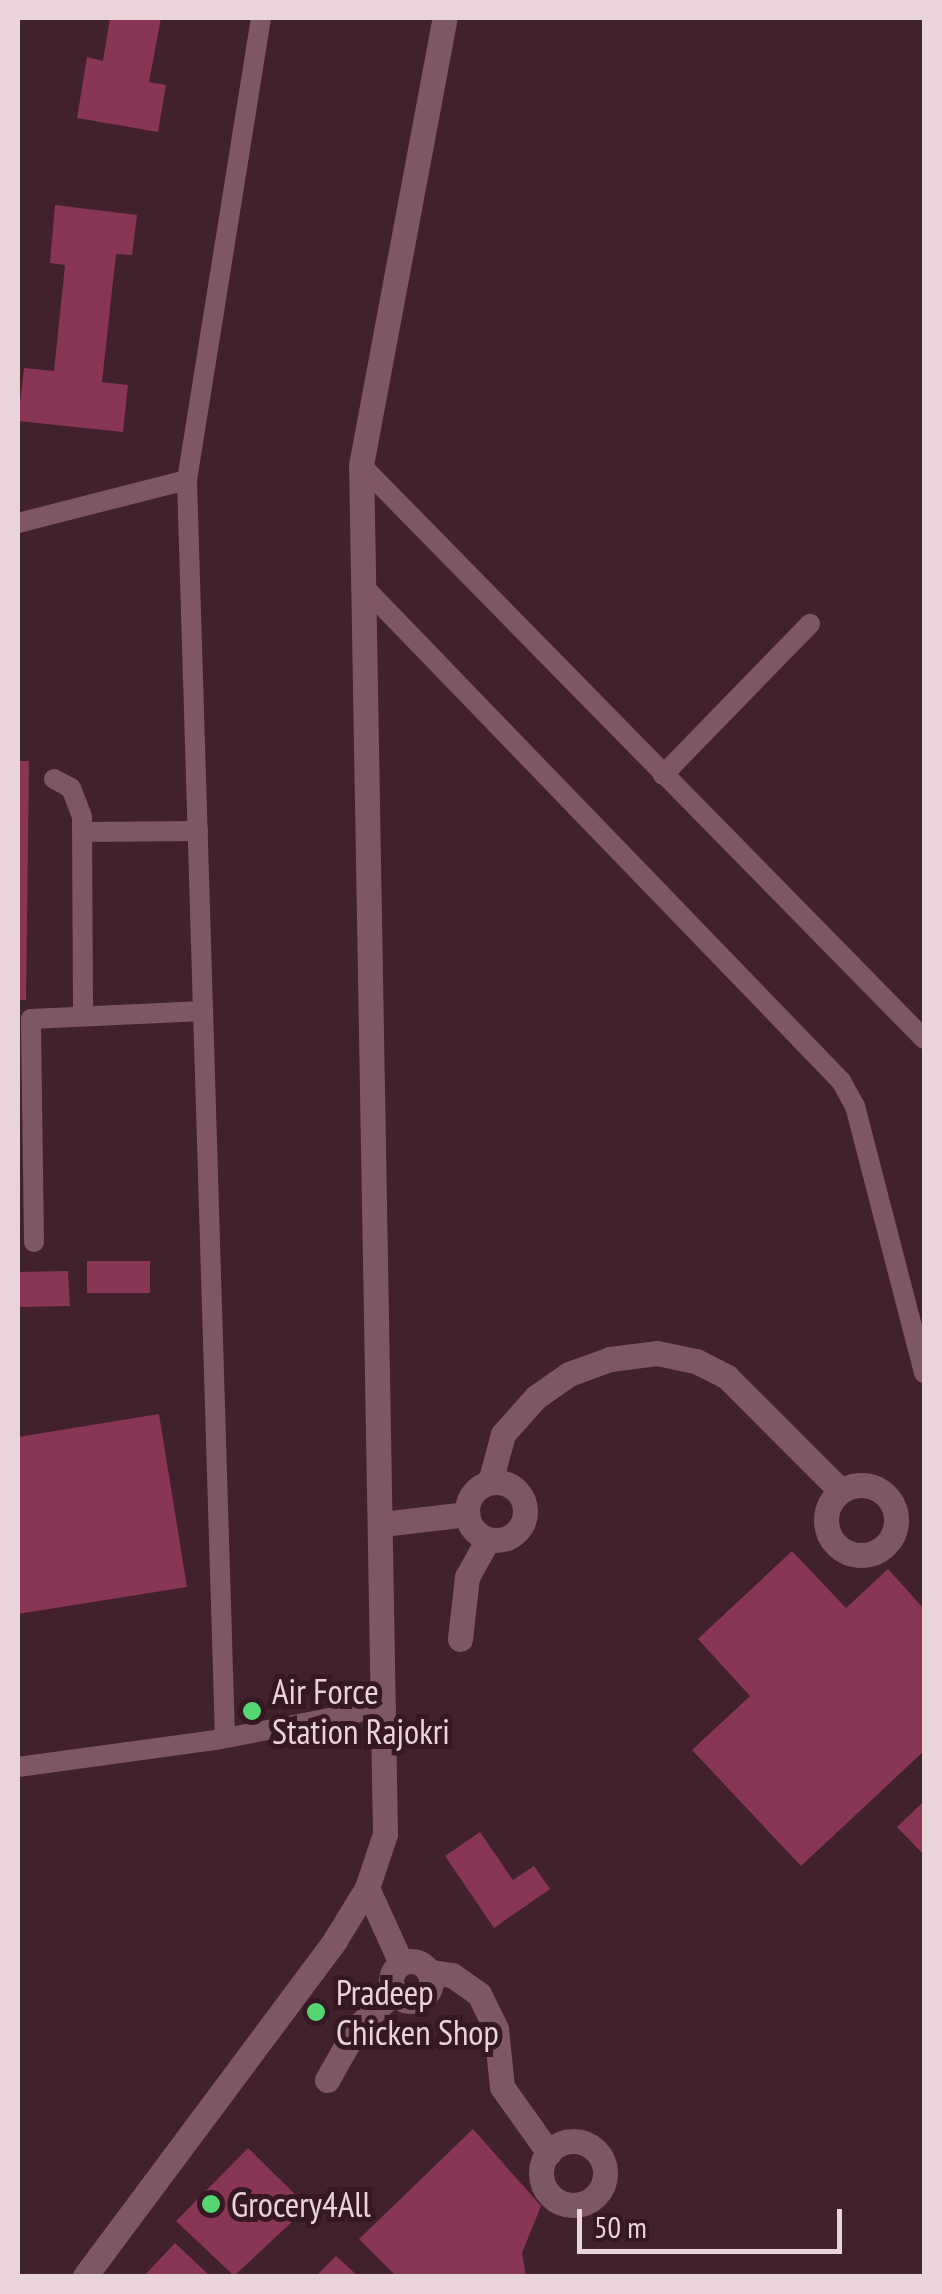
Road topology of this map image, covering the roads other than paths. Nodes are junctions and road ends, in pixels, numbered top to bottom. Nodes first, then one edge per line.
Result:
1 (262, 18) edge
2 (444, 18) edge
3 (361, 465) junction
4 (187, 480) junction
5 (18, 522) edge
6 (364, 587) junction
7 (810, 624) dead end
8 (662, 775) junction
9 (54, 779) dead end
10 (198, 831) junction
11 (82, 832) junction
12 (203, 1011) junction
13 (83, 1014) junction
14 (924, 1040) edge
15 (34, 1242) dead end
16 (924, 1374) edge
17 (490, 1482) junction
18 (842, 1491) dead end
19 (467, 1514) junction
20 (382, 1524) junction
21 (488, 1539) junction
22 (460, 1640) dead end
23 (386, 1707) junction
24 (225, 1738) junction
25 (18, 1767) edge
26 (368, 1888) junction
27 (400, 1963) junction
28 (430, 1972) junction
29 (394, 1992) junction
30 (327, 2080) dead end
31 (549, 2152) dead end
32 (88, 2275) edge

1 - 4 lane
2 - 3 street
3 - 6 street
3 - 8 lane
4 - 5 lane
4 - 10 lane
6 - 16 lane
6 - 20 street
7 - 8 lane
8 - 14 lane
9 - 11 lane
10 - 11 lane
10 - 12 lane
11 - 13 lane
12 - 13 lane
12 - 24 lane
13 - 15 lane
17 - 18 street
17 - 19 street
17 - 21 street
19 - 20 street
19 - 21 street
20 - 23 street
21 - 22 street
23 - 24 lane
23 - 26 street
24 - 25 lane
26 - 27 street
26 - 32 street
27 - 28 street
27 - 29 street
28 - 29 street
28 - 31 street
29 - 30 street

